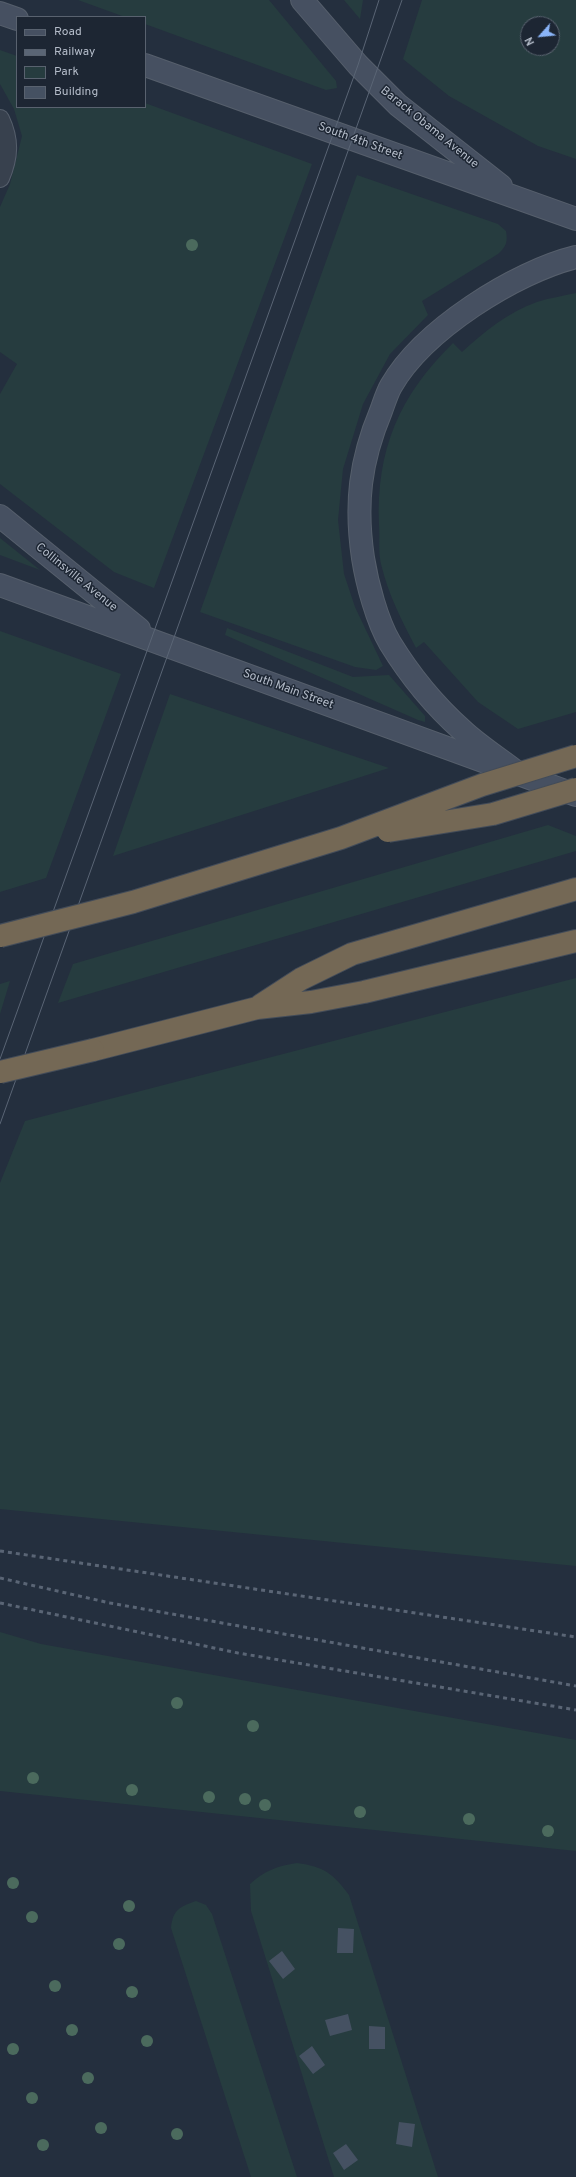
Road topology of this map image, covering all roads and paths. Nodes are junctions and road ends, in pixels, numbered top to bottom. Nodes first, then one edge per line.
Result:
1 (302, 0) edge
2 (0, 13) edge
3 (16, 19) edge
4 (146, 64) edge
5 (0, 118) edge
6 (0, 178) edge
7 (514, 197) junction
8 (576, 219) edge
9 (576, 257) edge
10 (0, 516) edge
11 (0, 585) edge
12 (151, 640) junction
13 (576, 756) edge
14 (518, 774) junction
15 (576, 789) edge
16 (576, 795) edge
17 (341, 838) junction
18 (576, 889) edge
19 (0, 936) edge
20 (576, 941) edge
21 (257, 1008) junction
22 (0, 1072) edge

1 - 7 main road, Barack Obama Avenue
2 - 3 main road
4 - 7 main road, South 4th Street
5 - 6 lane
7 - 8 main road, South 4th Street
9 - 14 main road
10 - 12 main road, Collinsville Avenue
11 - 12 main road, South Main Street
12 - 14 main road, South Main Street
13 - 17 highway, bridge
14 - 16 main road, South Main Street
15 - 17 highway, bridge
17 - 19 highway, bridge
18 - 21 highway
20 - 21 highway
21 - 22 highway, bridge

